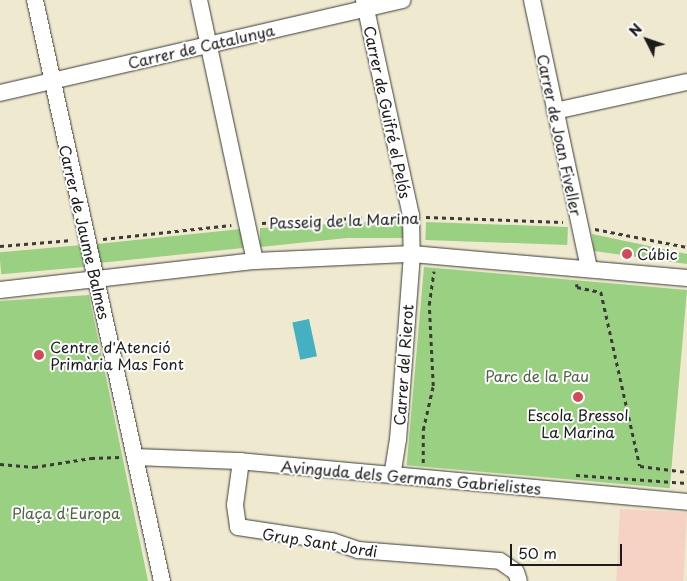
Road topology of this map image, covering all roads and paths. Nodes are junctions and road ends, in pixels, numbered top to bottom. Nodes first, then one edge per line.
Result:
1 (35, 0) edge
2 (199, 0) edge
3 (402, 0) edge
4 (532, 0) edge
5 (365, 4) edge
6 (208, 44) junction
7 (51, 81) junction
8 (687, 82) edge
9 (0, 93) edge
10 (555, 111) junction
11 (411, 215) junction
12 (248, 223) junction
13 (580, 226) junction
14 (87, 240) junction
15 (0, 246) edge
16 (687, 247) edge
17 (412, 254) junction
18 (439, 256) junction
19 (255, 262) junction
20 (581, 269) junction
21 (687, 278) edge
22 (96, 282) junction
23 (0, 290) edge
24 (135, 457) junction
25 (241, 462) junction
26 (423, 463) dead end
27 (0, 464) edge
28 (687, 472) edge
29 (392, 475) junction
30 (687, 502) edge
31 (162, 581) edge
32 (519, 581) edge

1 - 7 street, Carrer de Jaume Balmes
2 - 6 street
3 - 5 street, Carrer de Catalunya
4 - 10 street, Carrer de Joan Fiveller
5 - 6 street, Carrer de Catalunya
5 - 11 street, Carrer de Guifré el Pelós
6 - 7 street, Carrer de Catalunya
6 - 12 street
7 - 9 street, Carrer de Catalunya
7 - 14 street, Carrer de Jaume Balmes
8 - 10 street
10 - 13 street, Carrer de Joan Fiveller
11 - 12 path, Passeig de la Marina
11 - 13 path, Passeig de la Marina
11 - 17 street, Carrer de Guifré el Pelós
12 - 14 path, Passeig de la Marina
12 - 19 street
13 - 16 path, Passeig de la Marina
13 - 20 street, Carrer de Joan Fiveller
14 - 15 path, Passeig de la Marina
14 - 22 street, Carrer de Jaume Balmes
17 - 18 street
17 - 19 street
17 - 29 street, Carrer del Rierot
18 - 20 street
18 - 26 path
19 - 22 street
20 - 21 street
20 - 28 path
22 - 23 street
22 - 24 street, Carrer de Jaume Balmes
24 - 25 street, Avinguda dels Germans Gabrielistes
24 - 27 path
24 - 31 street, Carrer de Jaume Balmes
25 - 29 street, Avinguda dels Germans Gabrielistes
25 - 32 street, Grup Sant Jordi
29 - 30 street, Avinguda dels Germans Gabrielistes

